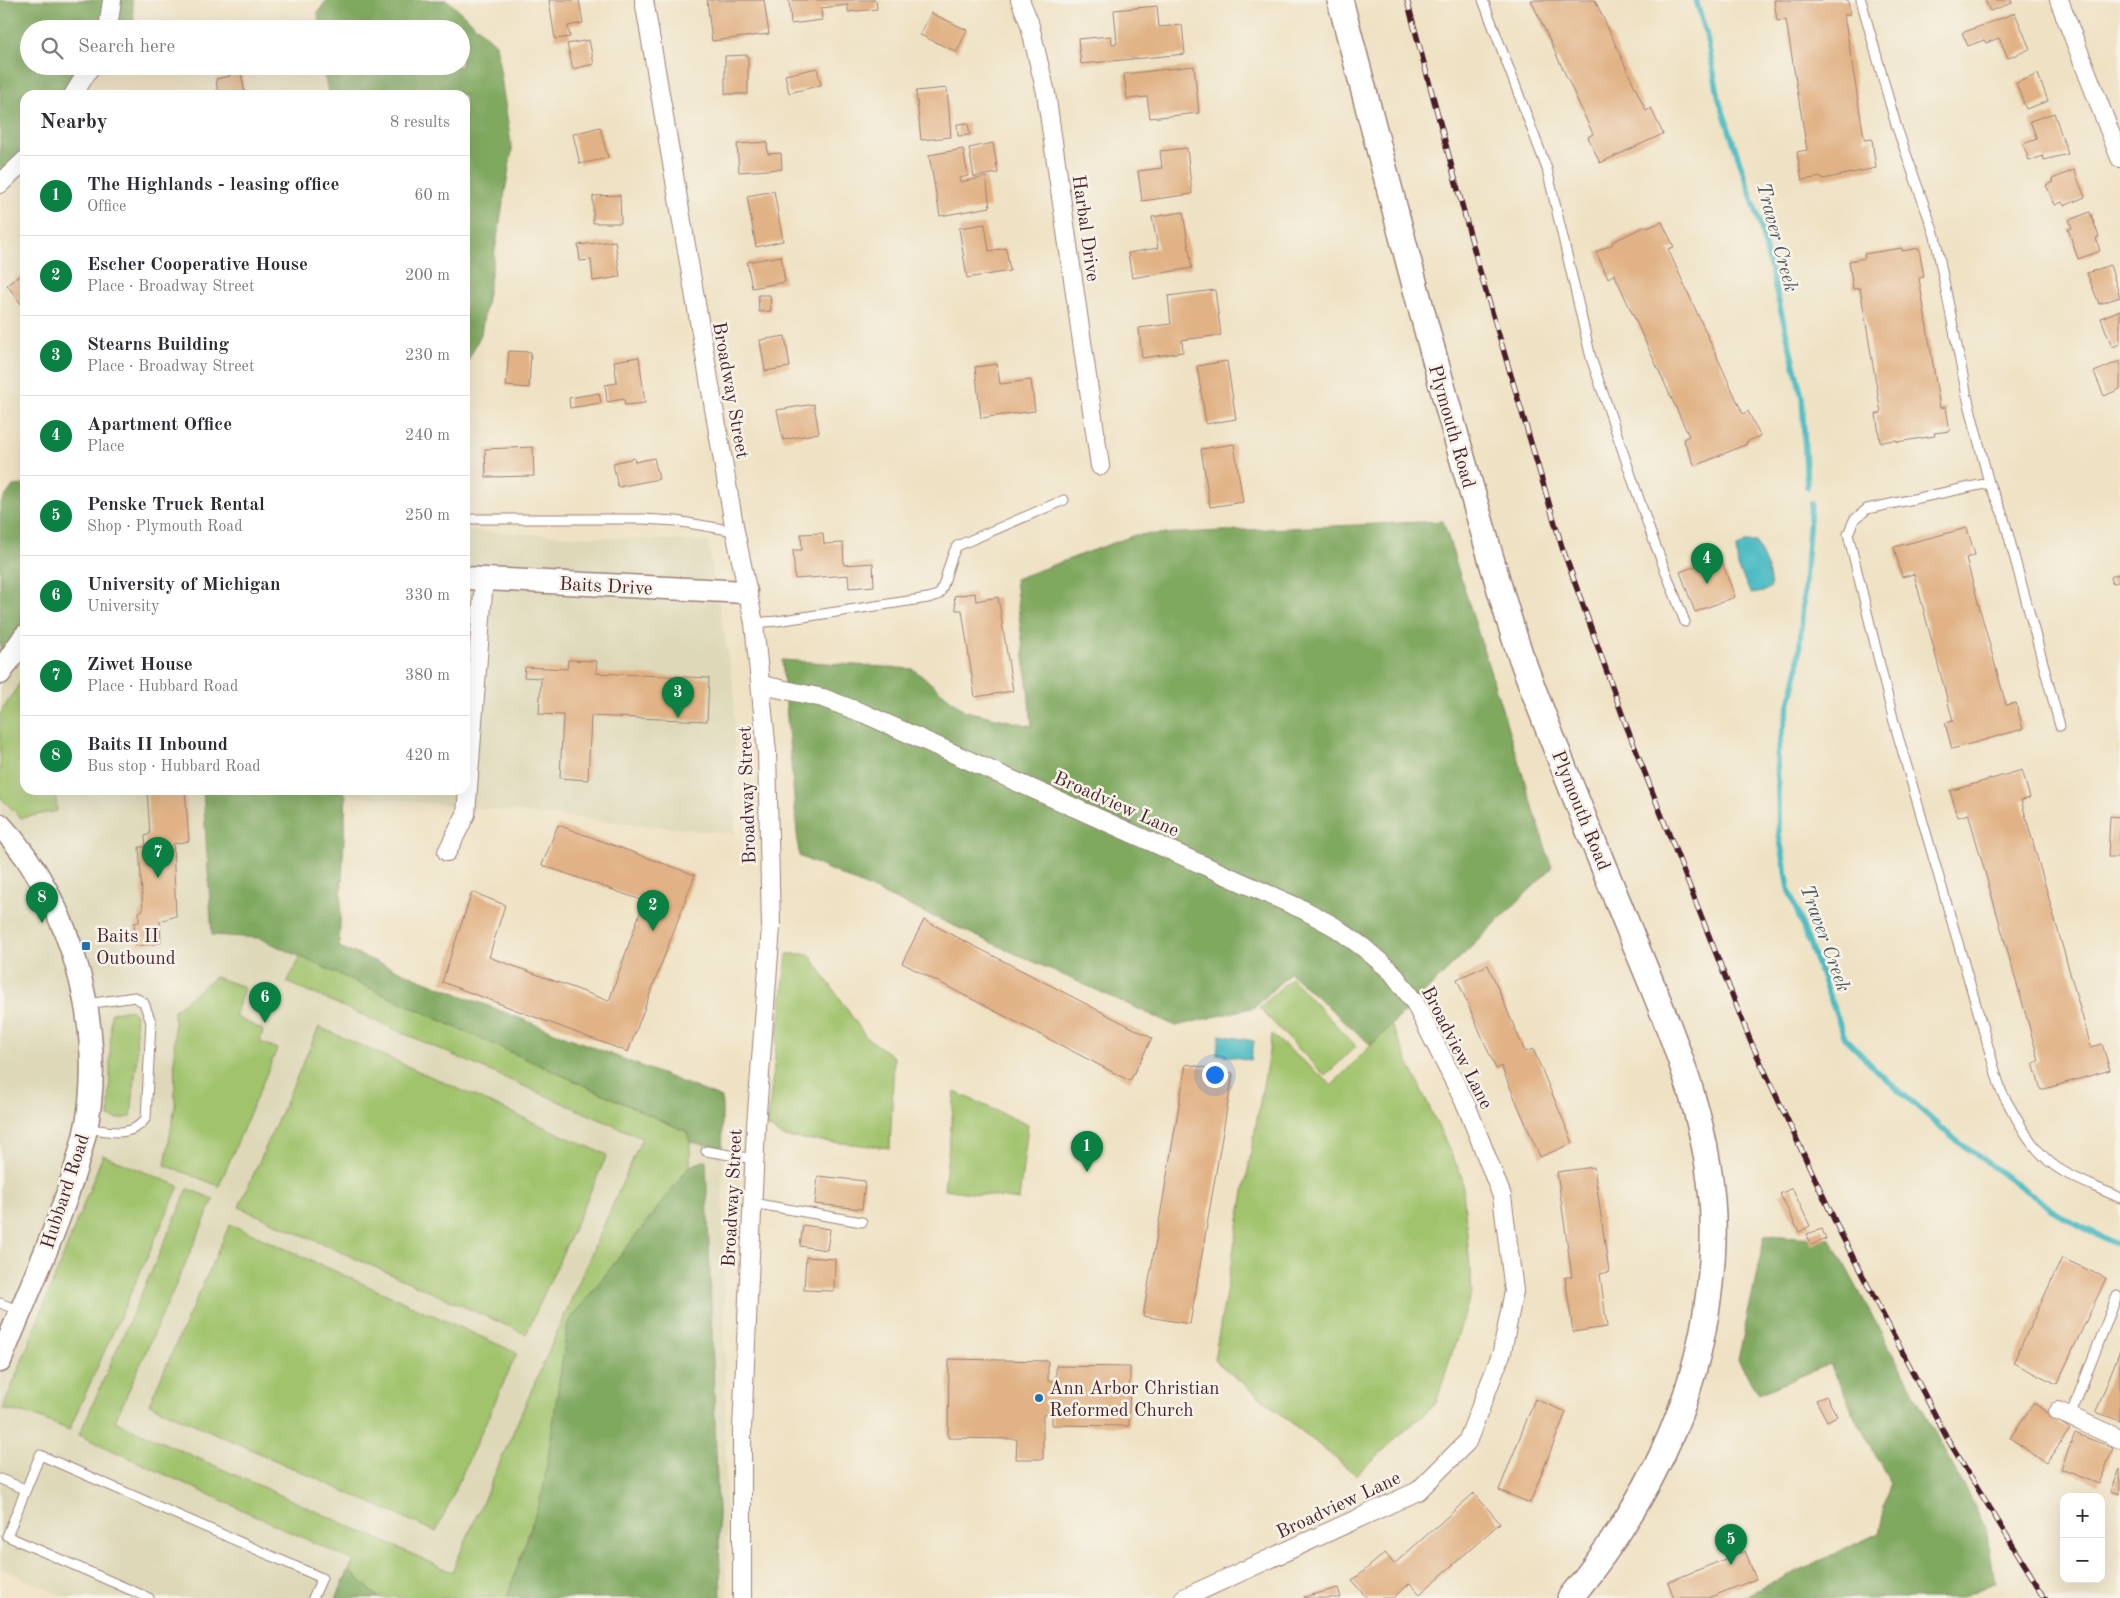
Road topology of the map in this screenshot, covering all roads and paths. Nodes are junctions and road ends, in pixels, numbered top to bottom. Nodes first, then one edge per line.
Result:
1 (112, 0) edge
2 (644, 0) edge
3 (1020, 0) edge
4 (1340, 0) edge
5 (1483, 0) edge
6 (1861, 0) edge
7 (2059, 0) edge
8 (109, 20) edge
9 (85, 75) edge
10 (76, 90) edge
11 (2119, 149) edge
12 (20, 165) edge
13 (0, 184) edge
14 (1100, 466) dead end
15 (1989, 483) junction
16 (1064, 500) dead end
17 (473, 519) dead end
18 (735, 531) junction
19 (474, 578) edge
20 (746, 592) junction
21 (1685, 622) dead end
22 (754, 623) junction
23 (20, 643) edge
24 (0, 673) edge
25 (762, 685) junction
26 (470, 696) edge
27 (2060, 726) dead end
28 (467, 795) edge
29 (0, 825) edge
30 (447, 852) dead end
31 (86, 1004) junction
32 (85, 1128) junction
33 (706, 1151) dead end
34 (754, 1160) junction
35 (2120, 1198) edge
36 (752, 1203) junction
37 (862, 1222) dead end
38 (2117, 1296) dead end
39 (10, 1307) edge
40 (0, 1361) edge
41 (2064, 1414) joint
42 (2120, 1440) edge
43 (0, 1478) edge
44 (25, 1489) junction
45 (149, 1598) edge
46 (313, 1598) edge
47 (742, 1598) edge
48 (1184, 1598) edge
49 (1570, 1598) edge

1 - 8 street
2 - 18 street, Broadway Street
3 - 14 street, Harbal Drive
4 - 49 main road, Plymouth Road
5 - 21 lane
6 - 15 lane
7 - 11 street
9 - 10 street
12 - 13 street
15 - 27 lane
15 - 35 lane
16 - 22 lane
17 - 18 lane
18 - 20 street, Broadway Street
19 - 20 street, Baits Drive
19 - 26 street
20 - 22 street, Broadway Street
22 - 25 street, Broadway Street
23 - 24 street
25 - 34 street, Broadway Street
25 - 48 street, Broadview Lane
28 - 30 street
29 - 31 street, Hubbard Road
31 - 32 street, Hubbard Road
31 - 32 lane
32 - 39 street, Hubbard Road
33 - 34 lane
34 - 36 street, Broadway Street
36 - 37 lane
36 - 47 street, Broadway Street
38 - 41 lane
39 - 40 street, Hubbard Road
41 - 42 street
43 - 44 lane
44 - 45 lane
44 - 46 lane

